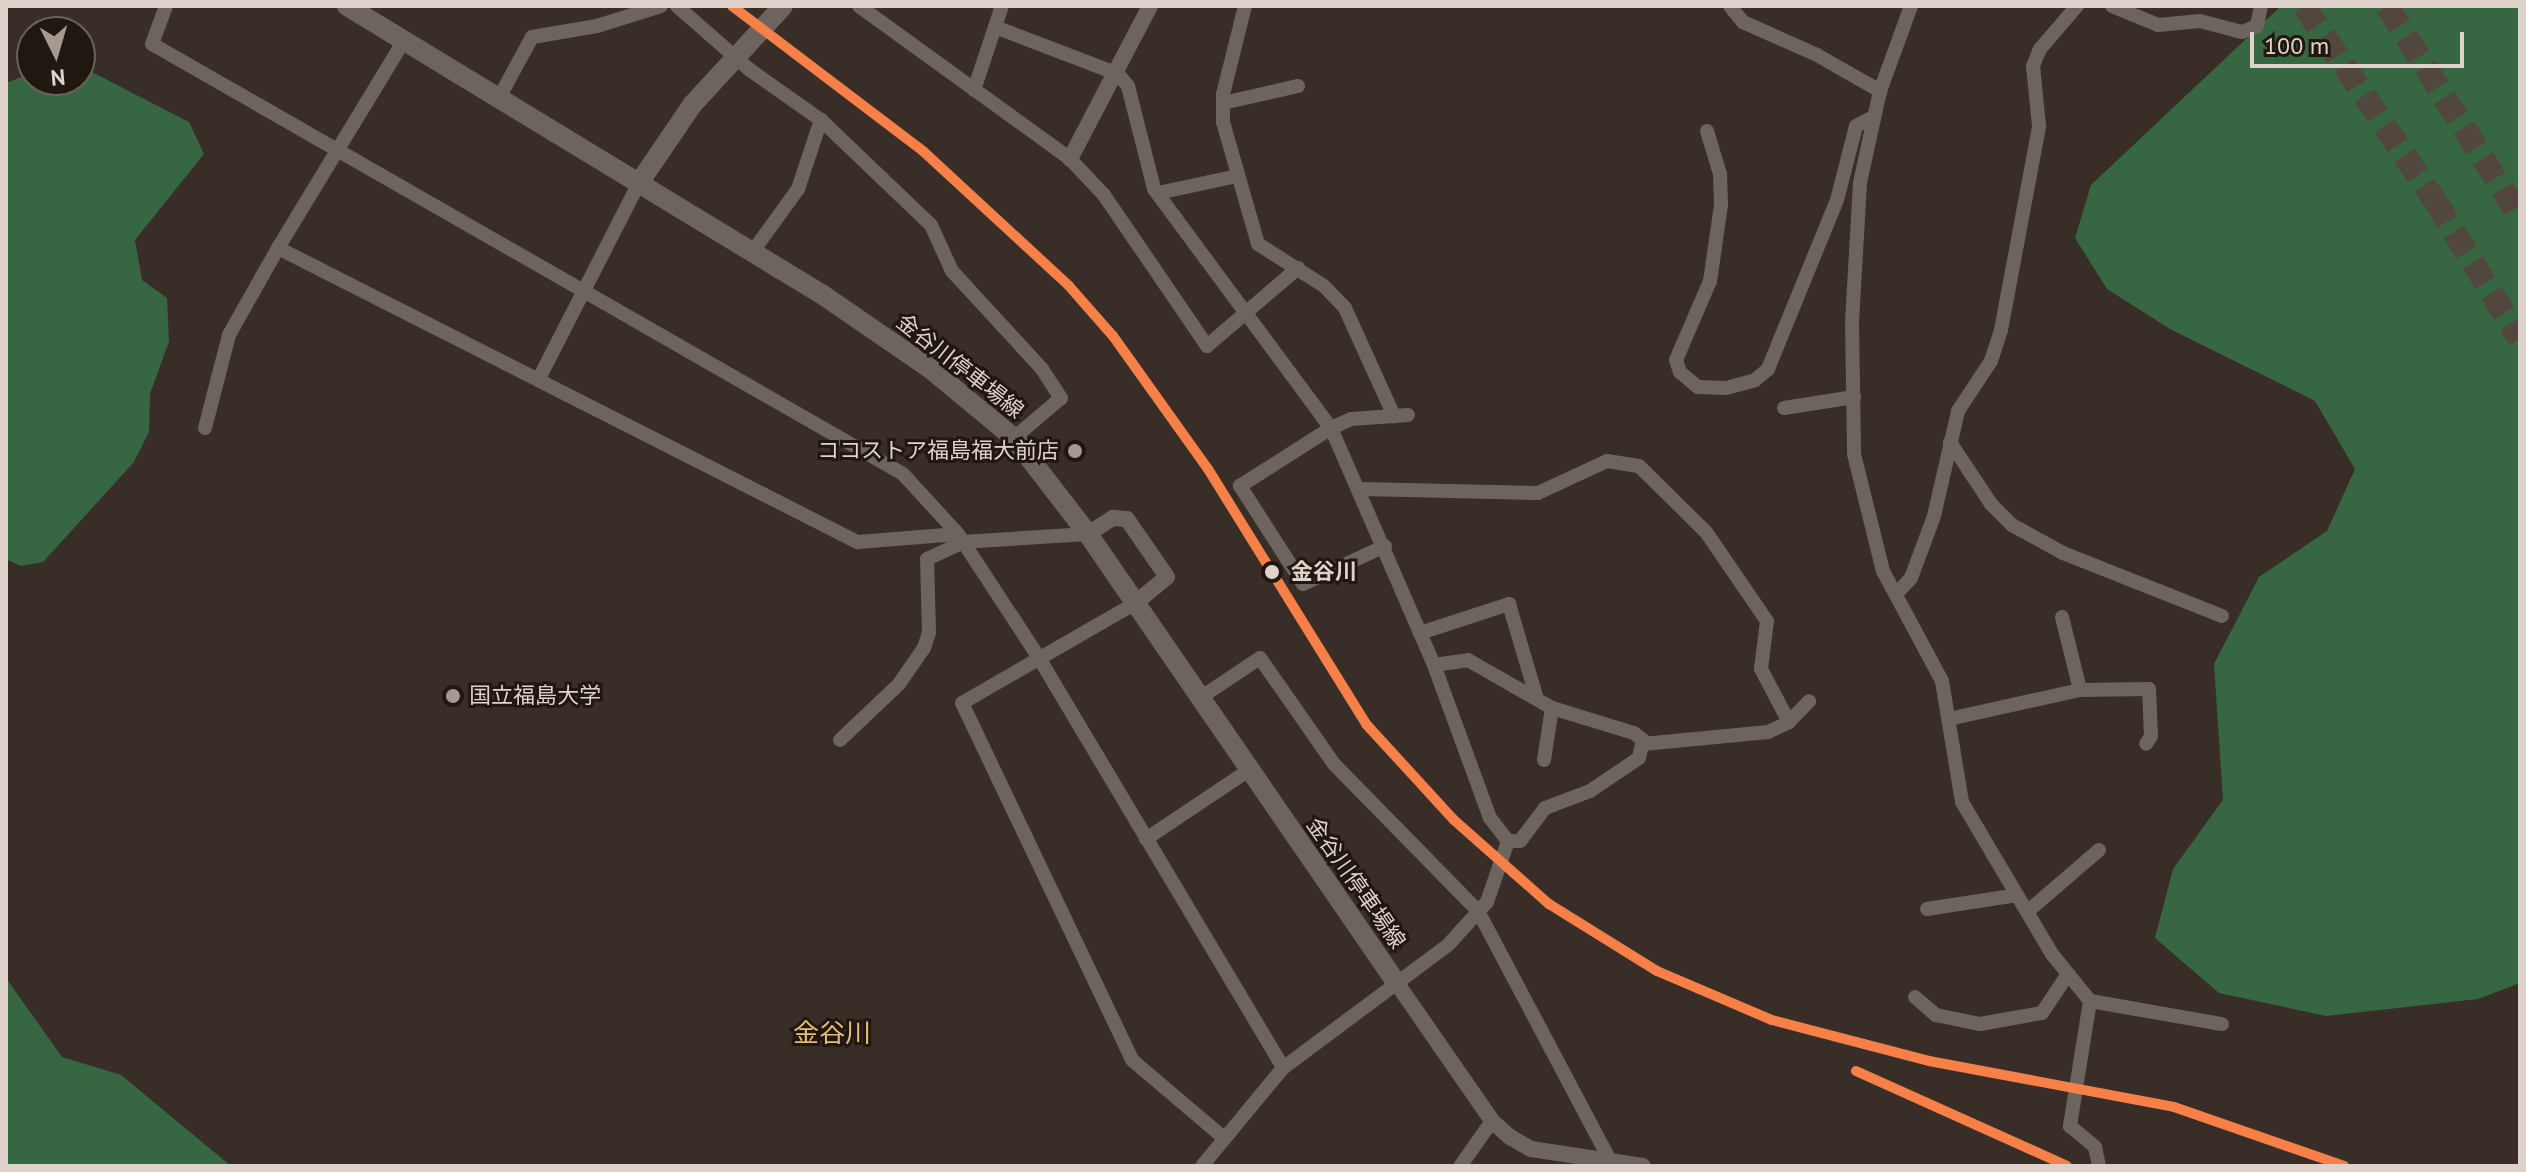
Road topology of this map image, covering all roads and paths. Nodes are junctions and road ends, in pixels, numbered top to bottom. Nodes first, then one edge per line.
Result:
1 (166, 6) edge
2 (347, 6) edge
3 (661, 6) edge
4 (677, 6) edge
5 (783, 6) edge
6 (859, 6) edge
7 (1002, 6) edge
8 (1150, 6) edge
9 (1245, 6) edge
10 (1730, 6) edge
11 (1911, 6) edge
12 (2077, 6) edge
13 (2112, 6) edge
14 (2261, 6) edge
15 (995, 27) junction
16 (405, 39) junction
17 (1118, 74) junction
18 (1298, 86) dead end
19 (974, 90) junction
20 (1880, 91) junction
21 (500, 96) junction
22 (1223, 103) junction
23 (1872, 118) junction
24 (821, 120) junction
25 (1707, 131) dead end
26 (340, 152) junction
27 (1070, 159) junction
28 (1237, 176) junction
29 (639, 183) junction
30 (1158, 193) junction
31 (278, 248) junction
32 (753, 251) junction
33 (1298, 268) junction
34 (583, 290) junction
35 (1248, 313) junction
36 (538, 380) junction
37 (1854, 397) junction
38 (1784, 408) dead end
39 (205, 428) dead end
40 (1331, 428) junction
41 (1014, 438) junction
42 (1950, 442) junction
43 (1361, 489) junction
44 (1088, 534) junction
45 (960, 538) junction
46 (1385, 546) junction
47 (1898, 592) junction
48 (1134, 604) junction
49 (2222, 616) dead end
50 (2062, 617) dead end
51 (1420, 633) junction
52 (1039, 658) junction
53 (1434, 665) junction
54 (2080, 690) junction
55 (1536, 696) junction
56 (1200, 698) junction
57 (1809, 701) dead end
58 (1552, 708) junction
59 (1949, 719) junction
60 (1789, 722) junction
61 (840, 740) dead end
62 (1643, 744) junction
63 (2146, 744) dead end
64 (1544, 760) dead end
65 (1249, 770) junction
66 (1146, 839) junction
67 (1508, 841) junction
68 (2099, 850) dead end
69 (2017, 895) junction
70 (1927, 909) dead end
71 (1478, 911) junction
72 (2027, 912) junction
73 (2068, 974) junction
74 (1398, 985) junction
75 (1915, 997) dead end
76 (2090, 1001) junction
77 (2222, 1024) dead end
78 (1283, 1068) junction
79 (1492, 1121) junction
80 (1224, 1138) junction
81 (1590, 1162) edge
82 (1626, 1164) edge
83 (1461, 1165) edge
84 (1202, 1166) edge
85 (2099, 1166) edge

1 - 26 street
2 - 16 main road, 金谷川停車場線
3 - 21 street
4 - 24 street
5 - 29 main road
6 - 19 street
7 - 15 street
8 - 17 street
9 - 22 street
10 - 20 street
11 - 20 street
12 - 42 street
13 - 14 street
15 - 17 street
15 - 19 street
16 - 21 main road, 金谷川停車場線
16 - 26 street
17 - 27 street
17 - 30 street
18 - 22 street
19 - 27 street
20 - 23 street
21 - 29 main road, 金谷川停車場線
22 - 28 street
23 - 25 street
23 - 37 street
24 - 32 street
24 - 41 street
26 - 31 street
26 - 34 street
27 - 35 street
28 - 30 street
28 - 33 street
29 - 32 main road, 金谷川停車場線
29 - 34 street
30 - 35 street
31 - 36 street
31 - 39 street
32 - 41 main road, 金谷川停車場線
33 - 35 street
33 - 40 street
34 - 36 street
34 - 45 street
35 - 40 street
36 - 45 street
37 - 38 street
37 - 47 street
40 - 43 street
40 - 46 street
41 - 44 main road, 金谷川停車場線
42 - 47 street
42 - 49 street
43 - 46 street
43 - 60 street
44 - 45 street
44 - 48 main road, 金谷川停車場線
44 - 48 street
45 - 52 street
45 - 61 street
46 - 51 street
47 - 59 street
48 - 52 street
48 - 56 main road, 金谷川停車場線
50 - 54 street
51 - 53 street
51 - 55 street
52 - 66 street
52 - 80 street
53 - 55 street
53 - 67 street
54 - 59 street
54 - 63 street
55 - 58 street
56 - 65 main road, 金谷川停車場線
56 - 71 street
57 - 60 street
58 - 62 street
58 - 64 street
59 - 69 street
60 - 62 street
62 - 67 street
65 - 66 street
65 - 74 main road, 金谷川停車場線
66 - 78 street
67 - 71 street
68 - 72 street
69 - 70 street
69 - 72 street
71 - 74 street
71 - 82 street
72 - 73 street
73 - 75 street
73 - 76 street
74 - 78 street
74 - 79 street
76 - 77 street
76 - 85 street
78 - 80 street
79 - 81 street
79 - 83 street
80 - 84 street
81 - 82 street

